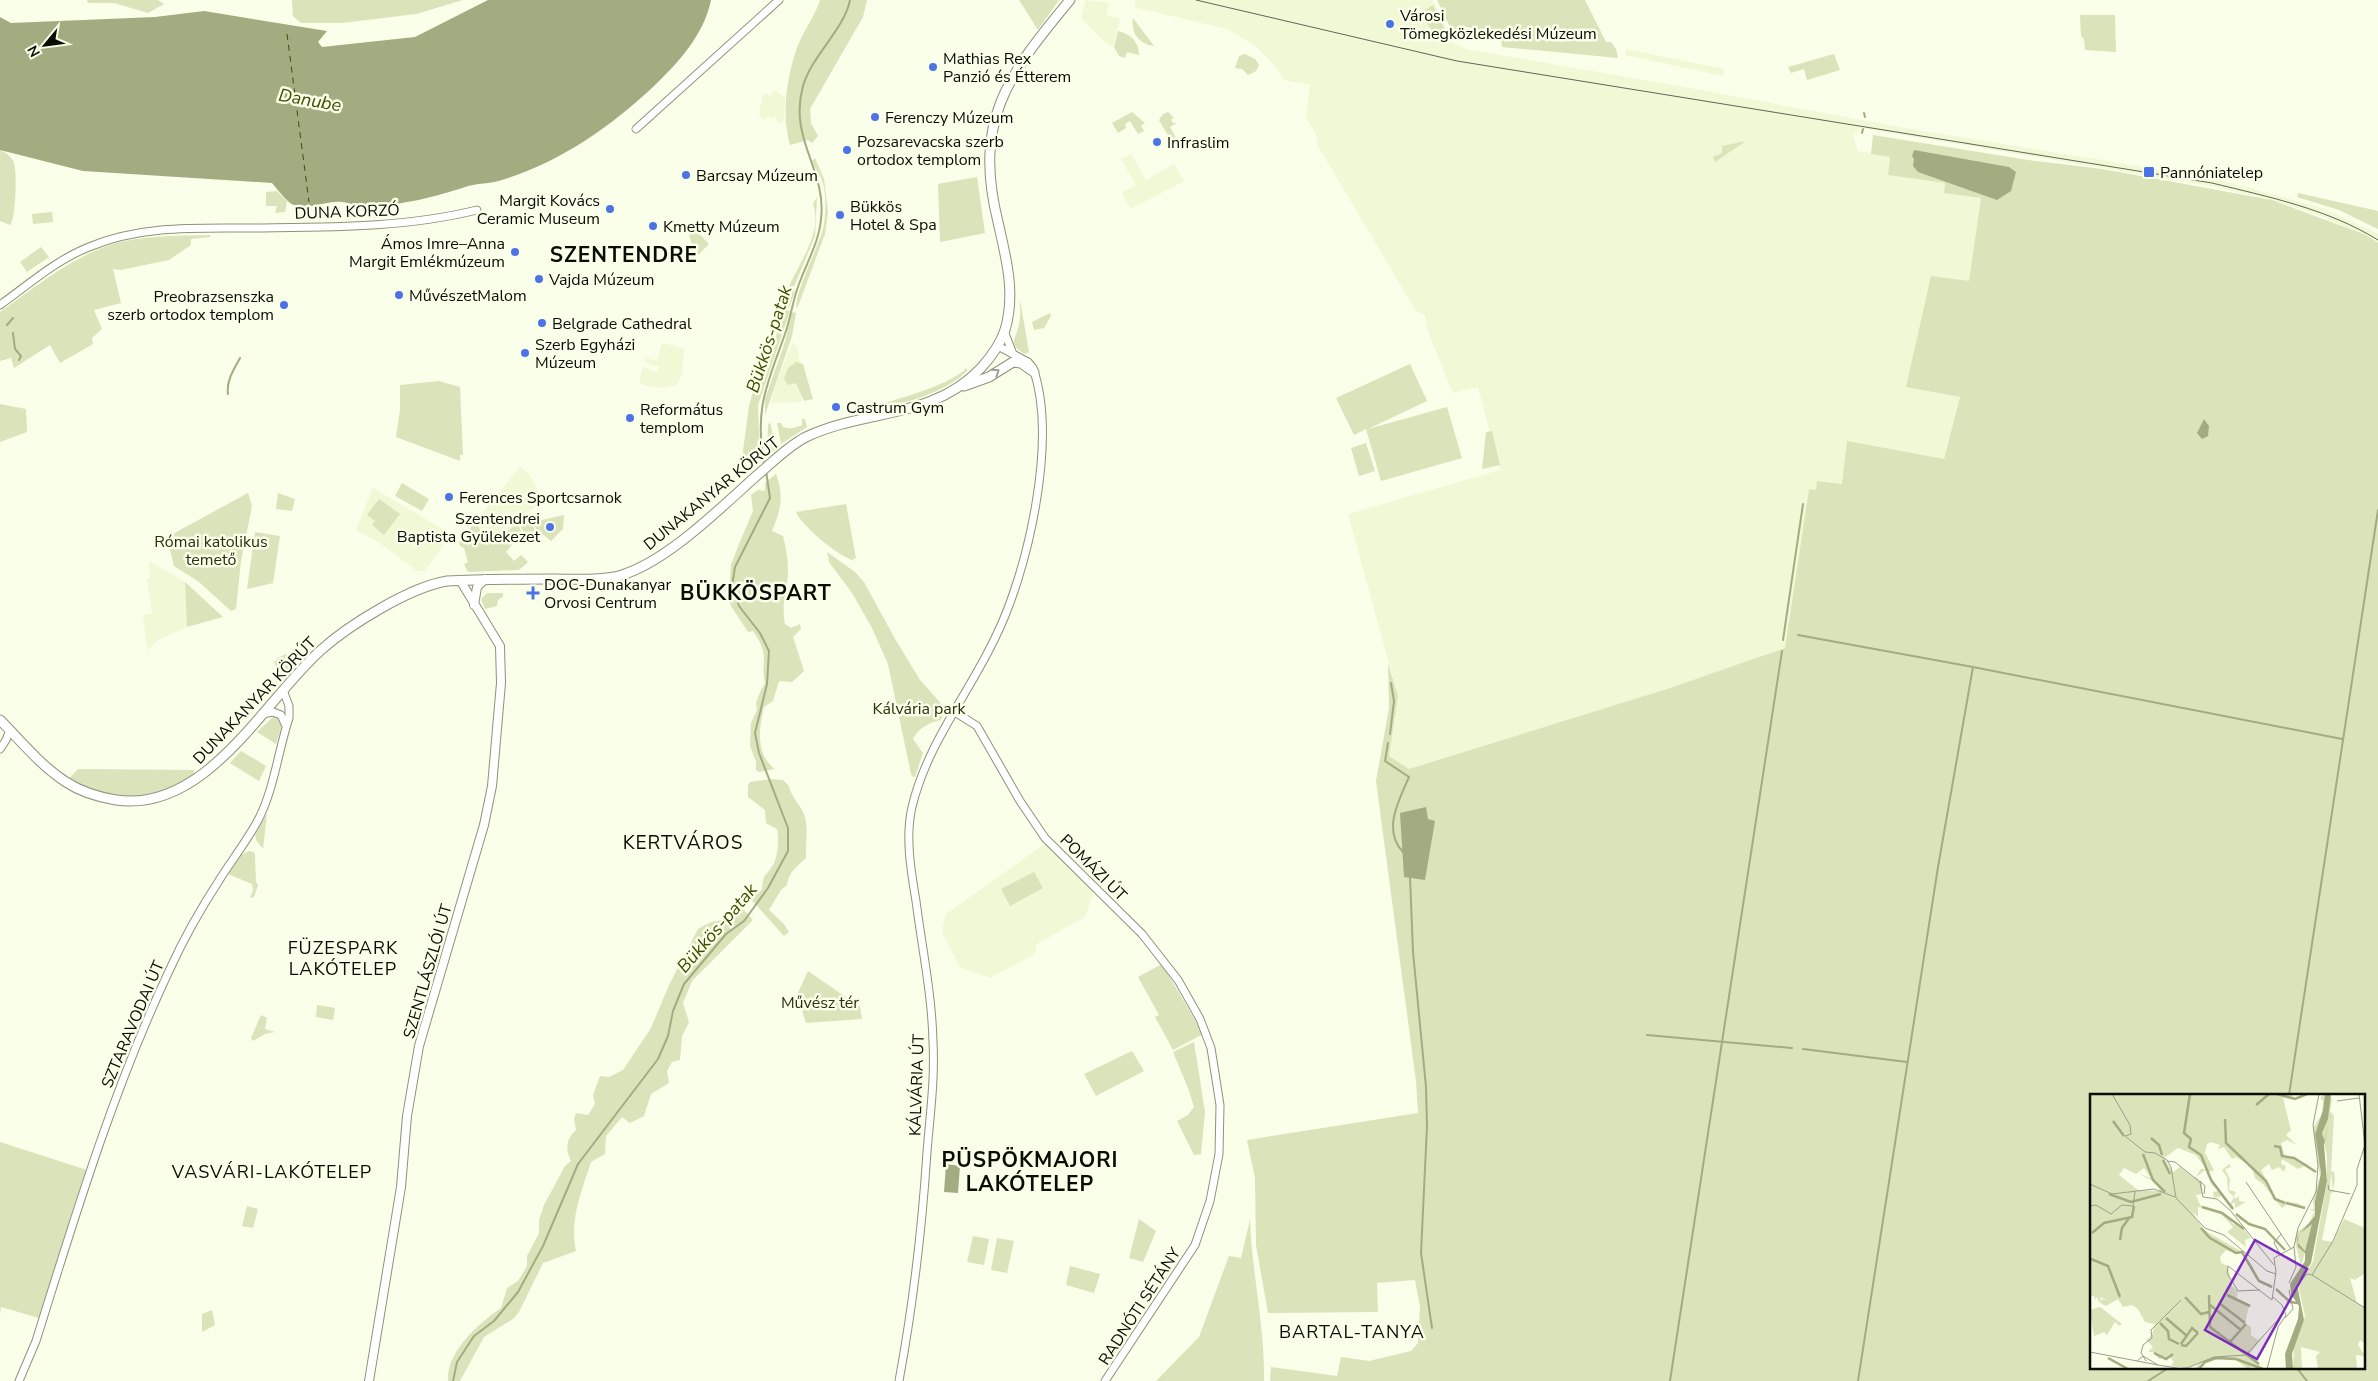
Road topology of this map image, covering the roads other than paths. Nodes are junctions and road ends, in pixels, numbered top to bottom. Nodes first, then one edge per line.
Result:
1 (779, 0) edge
2 (1070, 0) edge
3 (636, 129) dead end
4 (477, 210) dead end
5 (0, 305) edge
6 (1004, 331) junction
7 (998, 346) junction
8 (1013, 354) junction
9 (1034, 372) junction
10 (955, 390) junction
11 (485, 579) junction
12 (460, 580) junction
13 (474, 604) junction
14 (283, 690) junction
15 (953, 711) junction
16 (261, 714) junction
17 (0, 720) edge
18 (286, 727) junction
19 (10, 730) junction
20 (0, 749) edge
21 (1195, 1245) joint
22 (18, 1381) edge
23 (369, 1381) edge
24 (899, 1381) edge
25 (1105, 1381) edge

1 - 3 street
2 - 6 main road, DUNAKANYAR KÖRÚT
4 - 5 street, DUNA KORZÓ
6 - 7 main road, DUNAKANYAR KÖRÚT
6 - 8 street
7 - 8 street
7 - 10 main road, DUNAKANYAR KÖRÚT
8 - 9 street
10 -> 9 main road
9 - 15 street, KÁLVÁRIA ÚT
10 - 11 main road, DUNAKANYAR KÖRÚT
11 - 12 main road, DUNAKANYAR KÖRÚT
11 - 13 main road
12 - 13 main road, SZENTLÁSZLÓI ÚT
12 - 14 main road, DUNAKANYAR KÖRÚT
13 - 23 main road, SZENTLÁSZLÓI ÚT
14 - 16 main road, DUNAKANYAR KÖRÚT
14 - 18 street, SZTARAVODAI ÚT
15 - 21 street, POMÁZI ÚT
15 - 24 street, KÁLVÁRIA ÚT
16 - 18 street
16 - 19 main road, DUNAKANYAR KÖRÚT
17 - 19 main road, DUNAKANYAR KÖRÚT
18 - 22 street, SZTARAVODAI ÚT
19 - 20 street
21 - 25 street, RADNÓTI SÉTÁNY

